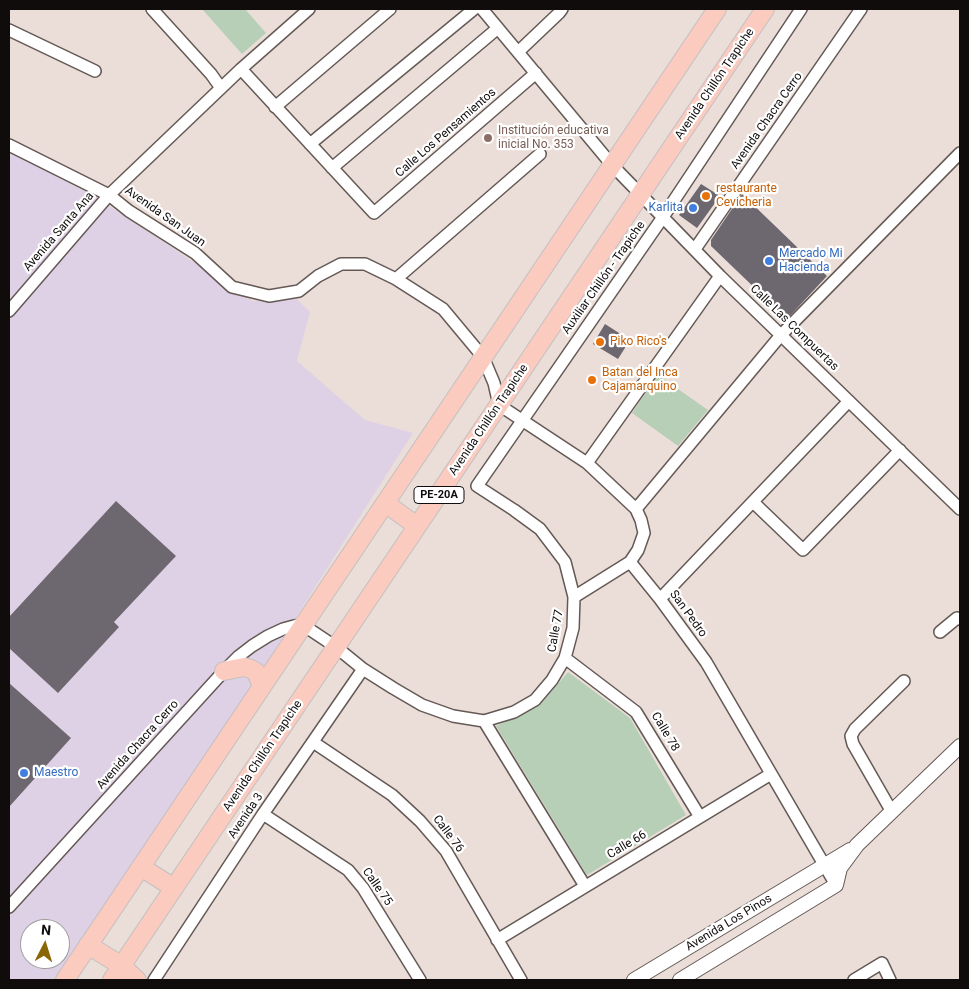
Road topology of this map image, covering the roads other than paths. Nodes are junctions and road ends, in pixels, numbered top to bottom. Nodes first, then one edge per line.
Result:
1 (152, 9) edge
2 (309, 9) edge
3 (390, 9) edge
4 (474, 9) edge
5 (482, 9) edge
6 (562, 9) edge
7 (717, 9) edge
8 (765, 9) edge
9 (801, 9) edge
10 (859, 9) edge
11 (498, 28) junction
12 (9, 30) edge
13 (518, 52) junction
14 (241, 69) junction
15 (95, 72) dead end
16 (536, 73) junction
17 (221, 88) junction
18 (276, 107) junction
19 (310, 144) junction
20 (9, 145) edge
21 (960, 153) edge
22 (540, 154) dead end
23 (612, 165) junction
24 (332, 168) junction
25 (641, 194) junction
26 (110, 195) junction
27 (663, 217) junction
28 (695, 249) junction
29 (720, 276) junction
30 (396, 279) junction
31 (9, 311) edge
32 (781, 335) junction
33 (483, 357) junction
34 (849, 401) junction
35 (499, 405) junction
36 (522, 420) junction
37 (900, 450) junction
38 (587, 463) junction
39 (477, 486) joint
40 (753, 502) junction
41 (958, 502) edge
42 (385, 503) junction
43 (636, 509) junction
44 (417, 526) junction
45 (630, 562) junction
46 (574, 598) junction
47 (660, 599) junction
48 (960, 619) edge
49 (303, 626) junction
50 (940, 632) dead end
51 (336, 647) junction
52 (565, 658) junction
53 (363, 669) junction
54 (224, 671) junction
55 (904, 681) dead end
56 (262, 686) junction
57 (484, 721) junction
58 (313, 742) junction
59 (960, 746) edge
60 (771, 774) junction
61 (892, 812) junction
62 (264, 814) junction
63 (700, 817) junction
64 (857, 845) junction
65 (824, 865) junction
66 (141, 867) junction
67 (836, 885) junction
68 (585, 886) junction
69 (174, 888) junction
70 (9, 907) edge
71 (497, 940) junction
72 (88, 945) junction
73 (117, 973) edge
74 (65, 980) edge
75 (137, 980) edge
76 (154, 980) edge
77 (420, 980) edge
78 (520, 980) edge
79 (634, 980) edge
80 (680, 980) edge
81 (854, 980) edge
82 (890, 980) edge

1 - 17 street
2 - 14 street, Avenida Santa Ana
3 - 18 street
4 - 19 street
5 - 11 street, Calle Las Compuertas
6 - 13 street
7 - 23 main road, PE-20A
8 - 25 main road, Avenida Chillón Trapiche / PE-20A
9 - 27 street, Auxiliar Chillón - Trapiche
10 - 28 street, Avenida Chacra Cerro
11 - 13 street, Calle Las Compuertas
11 - 24 street
12 - 15 street
13 - 16 street, Calle Las Compuertas
14 - 17 street, Avenida Santa Ana
14 - 18 street
16 - 23 street, Calle Las Compuertas
16 - 24 street, Calle Los Pensamientos
17 - 26 street, Avenida Santa Ana
18 - 19 street
19 - 24 street
20 - 26 street, Avenida San Juan
21 - 32 street
22 - 30 street
23 - 25 street, Calle Las Compuertas
23 - 33 main road, PE-20A
25 - 27 street, Calle Las Compuertas
25 - 35 main road, Avenida Chillón Trapiche / PE-20A
26 - 30 street, Avenida San Juan
26 - 31 street, Avenida Santa Ana
27 - 28 street, Calle Las Compuertas
27 - 36 street, Auxiliar Chillón - Trapiche
28 - 29 street, Calle Las Compuertas
29 - 32 street, Calle Las Compuertas
29 - 38 street
30 - 33 street, Avenida San Juan
32 - 34 street, Calle Las Compuertas
32 - 43 street
33 - 35 street, Avenida San Juan
33 - 42 main road, PE-20A
34 - 37 street, Calle Las Compuertas
34 - 40 street
35 - 36 street
35 - 44 main road, Avenida Chillón Trapiche / PE-20A
36 - 38 street
36 - 39 street, Auxiliar Chillón - Trapiche
37 - 40 street
37 - 41 street, Calle Las Compuertas
38 - 43 street
39 - 46 street, Calle 77
40 - 47 street
42 - 44 main road
42 - 49 main road, PE-20A
43 - 45 street
44 - 51 main road, Avenida Chillón Trapiche / PE-20A
45 - 46 street
45 - 47 street, San Pedro
46 - 52 street, Calle 77
47 - 60 street, San Pedro
48 - 50 street
49 - 51 street, Calle 77
49 - 54 street, Avenida Chacra Cerro
49 - 56 main road, PE-20A
51 - 53 street, Calle 77
51 - 69 main road, Avenida Chillón Trapiche / PE-20A
52 - 57 street, Calle 77
52 - 63 street, Calle 78
53 - 57 street, Calle 77
53 - 58 street, Avenida 3
54 - 56 main road
54 - 70 street, Avenida Chacra Cerro
55 - 61 street
56 - 66 main road, PE-20A
57 - 68 street
58 - 62 street, Avenida 3
58 - 71 street, Calle 76
59 - 61 street
60 - 63 street, Calle 66
60 - 65 street, San Pedro
61 - 64 street
62 - 76 street, Avenida 3
62 - 77 street, Calle 75
63 - 68 street, Calle 66
64 - 65 street, Avenida Los Pinos
64 - 67 street
65 - 67 street, San Pedro
65 - 79 street, Avenida Los Pinos
66 - 69 main road
66 - 72 main road, PE-20A
67 - 80 street, Avenida Los Pinos
68 - 71 street, Calle 66
69 - 73 main road, Avenida Chillón Trapiche / PE-20A
71 - 78 street, Calle 76
72 - 73 main road
72 - 74 main road, PE-20A
73 - 75 main road
81 - 82 street

